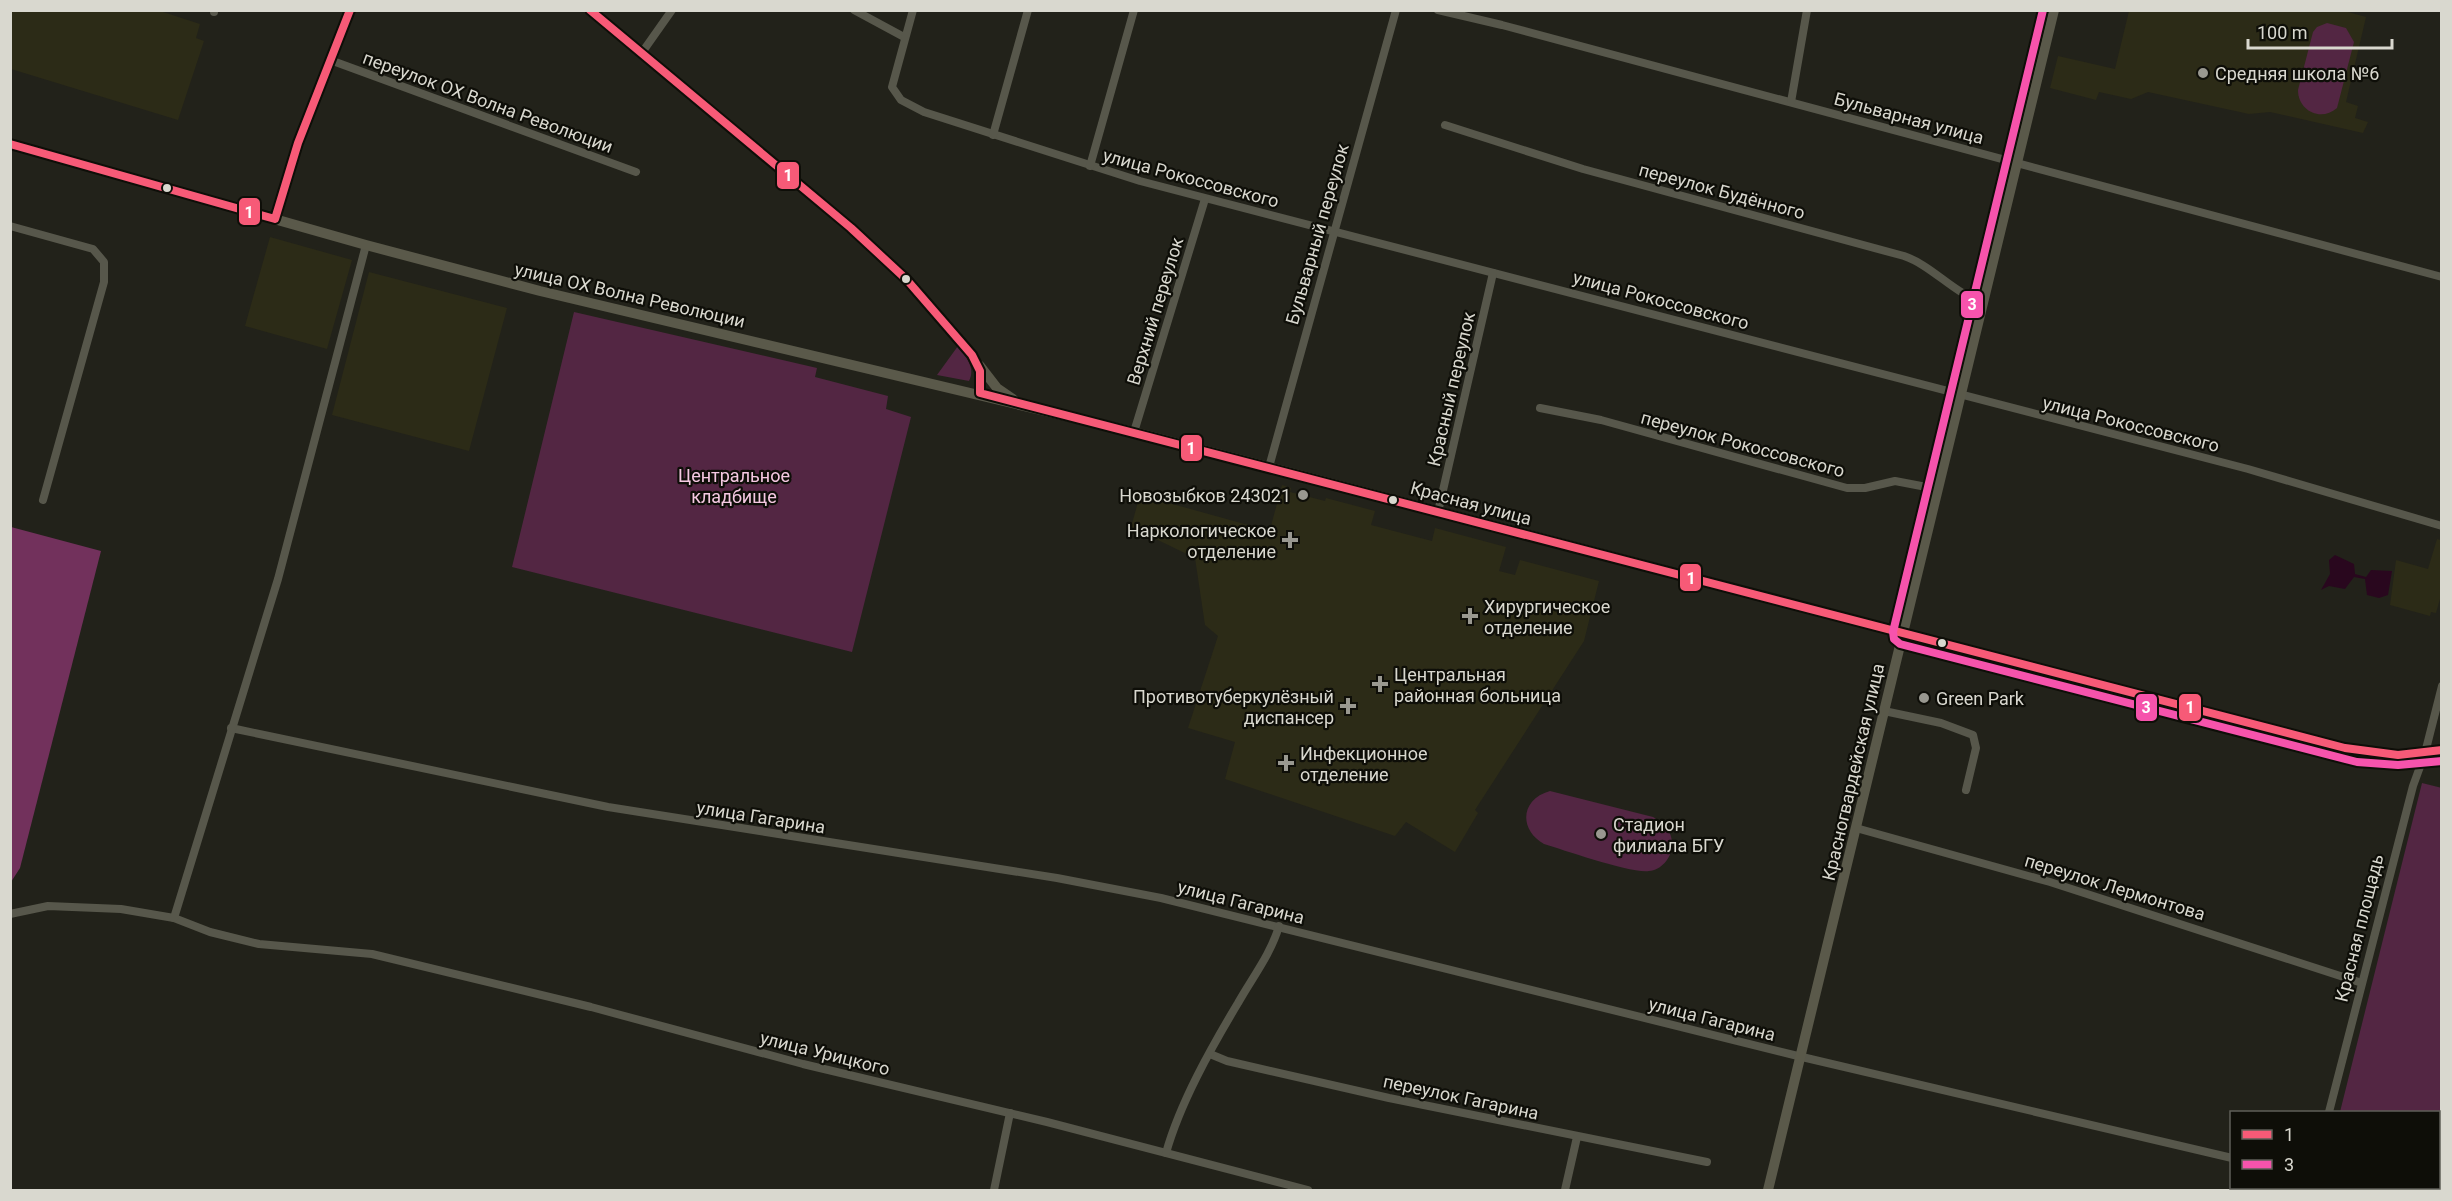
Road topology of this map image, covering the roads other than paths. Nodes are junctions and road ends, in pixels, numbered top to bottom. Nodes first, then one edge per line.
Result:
1 (351, 10) edge
2 (589, 10) edge
3 (672, 10) edge
4 (854, 10) edge
5 (913, 10) edge
6 (1028, 10) edge
7 (1134, 10) edge
8 (1396, 10) edge
9 (1438, 10) edge
10 (1807, 10) edge
11 (2054, 10) edge
12 (904, 37) junction
13 (641, 54) junction
14 (330, 60) junction
15 (1791, 102) junction
16 (1445, 125) dead end
17 (993, 135) junction
18 (10, 144) edge
19 (2017, 161) junction
20 (1090, 166) junction
21 (636, 172) dead end
22 (1205, 199) junction
23 (275, 219) junction
24 (10, 226) edge
25 (1333, 232) junction
26 (366, 245) junction
27 (1493, 273) junction
28 (2442, 277) edge
29 (1983, 302) junction
30 (972, 355) junction
31 (980, 393) junction
32 (1960, 395) junction
33 (1018, 403) junction
34 (1540, 408) dead end
35 (1134, 432) junction
36 (1269, 467) junction
37 (1937, 489) junction
38 (43, 500) dead end
39 (1438, 512) junction
40 (2442, 526) edge
41 (1903, 634) junction
42 (2442, 686) edge
43 (1884, 711) junction
44 (231, 728) junction
45 (2442, 750) edge
46 (2425, 753) junction
47 (1966, 790) dead end
48 (1856, 828) junction
49 (10, 914) edge
50 (174, 918) junction
51 (1280, 926) junction
52 (2362, 983) junction
53 (1210, 1054) junction
54 (1802, 1057) junction
55 (2330, 1111) edge
56 (1010, 1113) junction
57 (1578, 1137) junction
58 (1166, 1153) junction
59 (2230, 1158) edge
60 (1707, 1162) dead end
61 (994, 1191) edge
62 (1308, 1191) edge
63 (1565, 1191) edge
64 (1768, 1191) edge

1 - 14 street
2 - 13 main road
3 - 13 street
4 - 12 street
5 - 12 street
6 - 17 street
7 - 20 street
8 - 25 street, Бульварный переулок
9 - 15 street, Бульварная улица
10 - 15 street
11 - 19 main road, Красногвардейская улица
12 - 17 street, улица Рокоссовского
13 - 30 main road
14 - 21 street, переулок ОХ Волна Революции
14 - 23 street
15 - 19 street, Бульварная улица
16 - 29 street, переулок Будённого
17 - 20 street, улица Рокоссовского
18 - 23 main road, улица ОХ Волна Революции
19 - 28 street, Бульварная улица
19 - 29 main road, Красногвардейская улица
20 - 22 street, улица Рокоссовского
22 - 25 street, улица Рокоссовского
22 - 35 street, Верхний переулок
23 - 26 main road, улица ОХ Волна Революции
24 - 38 street
25 - 27 street, улица Рокоссовского
25 - 36 street, Бульварный переулок
26 - 31 main road, улица ОХ Волна Революции
26 - 44 street
27 - 32 street, улица Рокоссовского
27 - 39 street, Красный переулок
29 - 32 main road, Красногвардейская улица
30 - 31 main road
30 - 33 main road
31 - 33 main road, Красная улица
32 - 37 main road, Красногвардейская улица
32 - 40 street, улица Рокоссовского
33 - 35 main road, Красная улица
34 - 37 street, переулок Рокоссовского
35 - 36 main road, Красная улица
36 - 39 main road, Красная улица
37 - 41 main road, Красногвардейская улица
39 - 41 main road, Красная улица
41 - 43 main road, Красногвардейская улица
41 - 46 main road, Красная улица
42 - 46 street, Красная площадь
43 - 47 street
43 - 48 main road, Красногвардейская улица
44 - 50 street
44 - 51 street, улица Гагарина
45 - 46 main road
46 - 52 street, Красная площадь
48 - 52 street, переулок Лермонтова
48 - 54 main road, Красногвардейская улица
49 - 50 street, улица Урицкого
50 - 56 street, улица Урицкого
51 - 53 street
51 - 54 street, улица Гагарина
52 - 55 street, Красная площадь
53 - 57 street, переулок Гагарина
53 - 58 street
54 - 59 street, улица Гагарина
54 - 64 main road, Красногвардейская улица
56 - 58 street, улица Урицкого
56 - 61 street
57 - 60 street, переулок Гагарина
57 - 63 street
58 - 62 street, улица Урицкого

